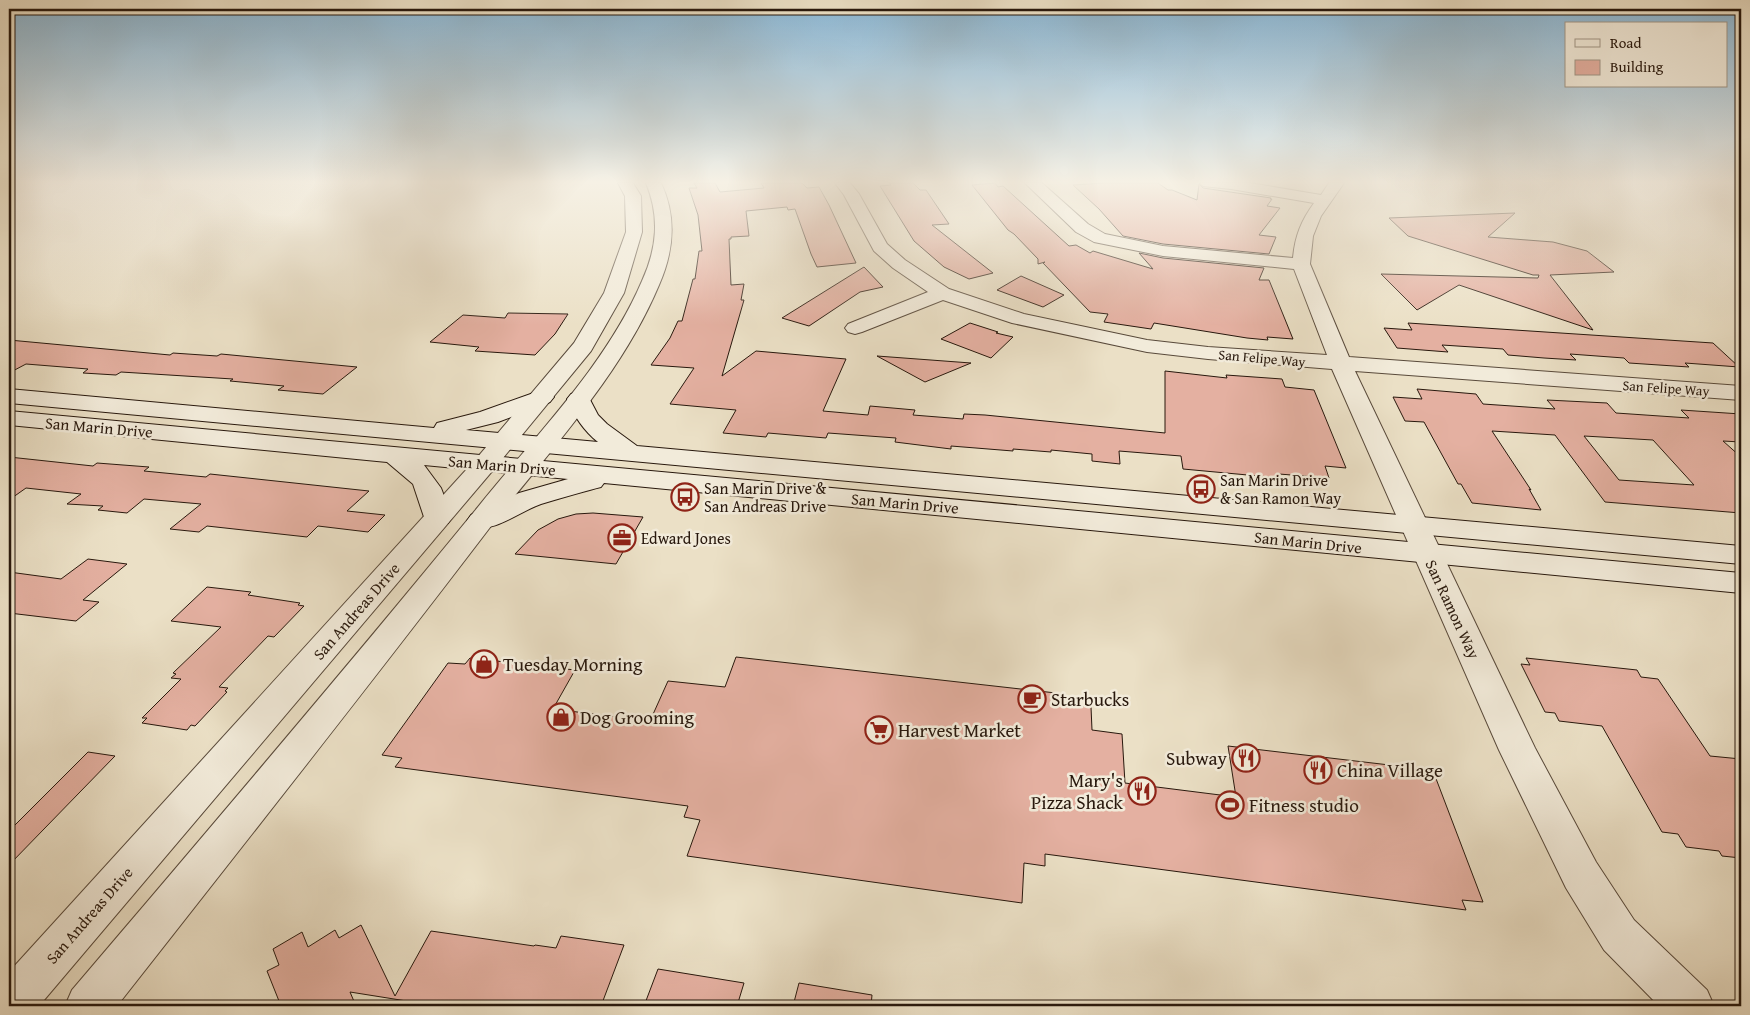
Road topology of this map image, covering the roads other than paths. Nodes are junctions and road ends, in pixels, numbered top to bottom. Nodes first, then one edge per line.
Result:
1 (634, 230) edge
2 (665, 230) edge
3 (871, 230) edge
4 (1086, 230) edge
5 (1307, 230) edge
6 (1301, 264) junction
7 (942, 293) junction
8 (855, 328) dead end
9 (1341, 364) junction
10 (1741, 393) edge
11 (9, 396) edge
12 (542, 397) junction
13 (579, 399) junction
14 (9, 418) edge
15 (418, 433) junction
16 (523, 451) junction
17 (632, 453) junction
18 (394, 455) junction
19 (485, 464) junction
20 (616, 476) junction
21 (438, 517) junction
22 (480, 521) junction
23 (1414, 525) junction
24 (1428, 554) junction
25 (1741, 555) edge
26 (1741, 583) edge
27 (9, 1006) edge
28 (88, 1006) edge
29 (1691, 1006) edge

1 - 12 street
2 - 13 street
3 - 7 street, San Felipe Way
4 - 6 street
5 - 6 street, San Ramon Way
6 - 9 street, San Ramon Way
7 - 8 street
7 - 9 street, San Felipe Way
9 - 10 street, San Felipe Way
9 - 23 street, San Ramon Way
11 - 15 street, San Marin Drive
12 - 15 street
12 - 16 street
13 - 16 street
13 - 17 street
14 - 18 street, San Marin Drive
15 - 16 street, San Marin Drive
16 - 17 street, San Marin Drive
16 - 19 street, San Marin Drive
16 - 20 street, San Marin Drive
16 - 22 street
17 - 23 street, San Marin Drive
18 - 19 street, San Marin Drive
18 - 21 street
19 - 21 street, San Andreas Drive
20 - 22 street
20 - 24 street, San Marin Drive
21 - 27 street, San Andreas Drive
22 - 28 street
23 - 24 street, San Ramon Way
23 - 25 street, San Marin Drive
24 - 26 street, San Marin Drive
24 - 29 street, San Ramon Way

